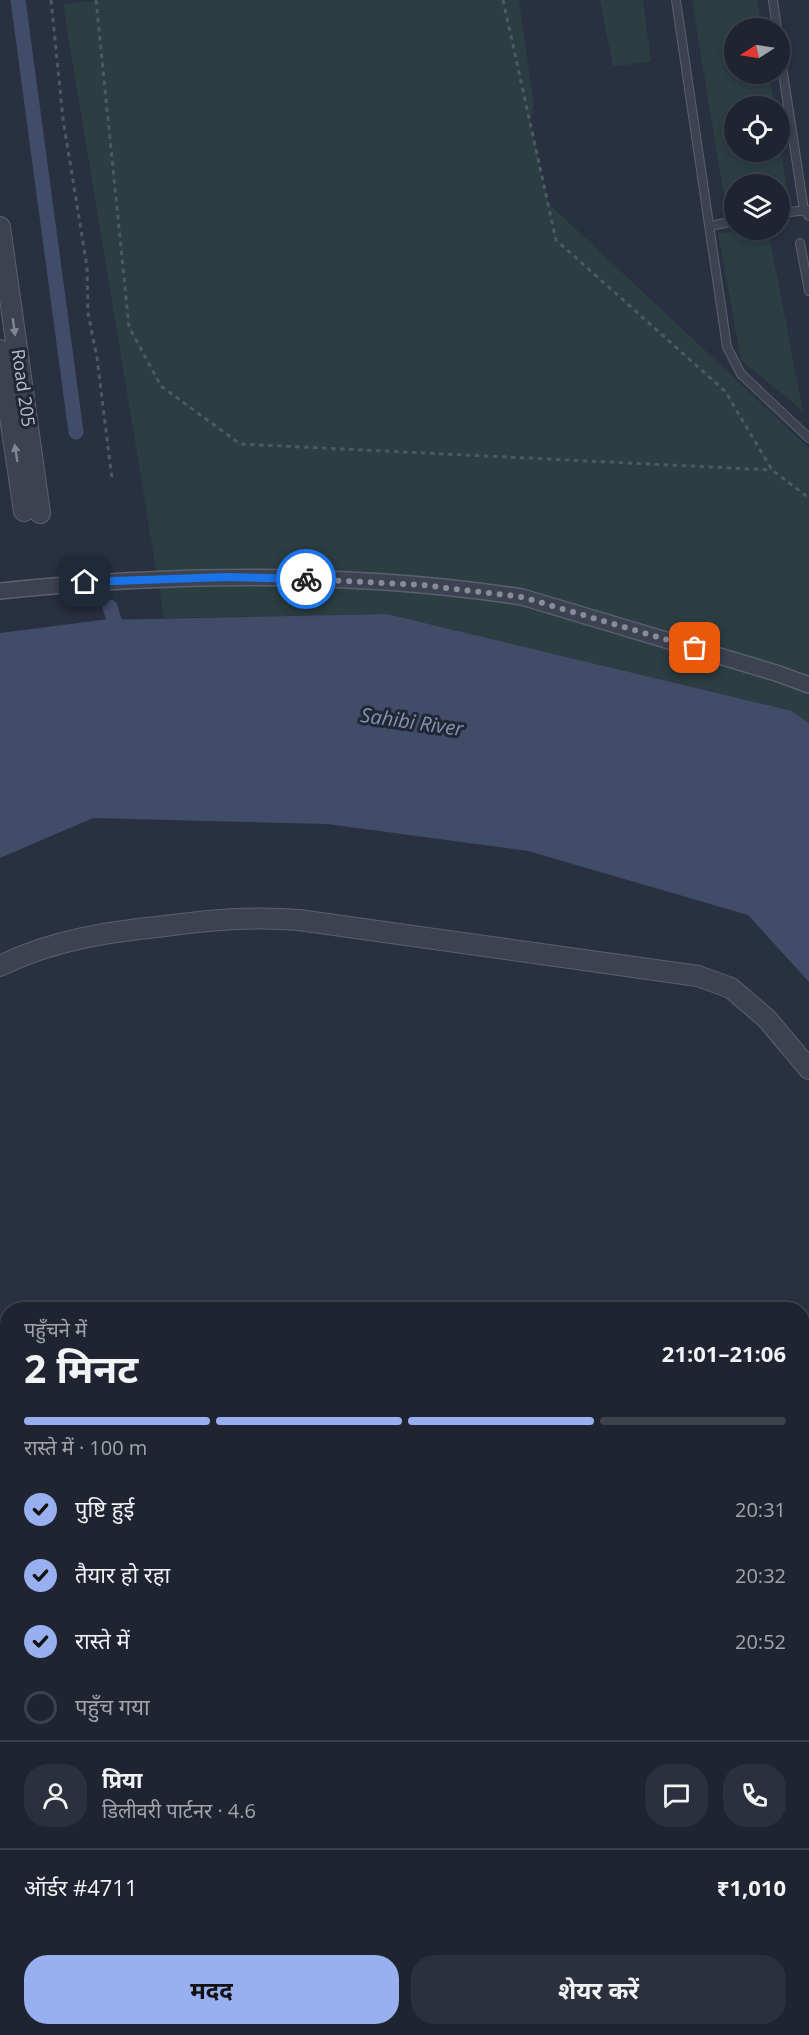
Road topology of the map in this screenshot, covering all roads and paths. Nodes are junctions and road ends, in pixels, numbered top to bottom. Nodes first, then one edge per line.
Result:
1 (51, 0) edge
2 (96, 0) edge
3 (503, 0) edge
4 (676, 0) edge
5 (773, 0) edge
6 (776, 18) edge
7 (785, 84) edge
8 (807, 212) edge
9 (790, 213) edge
10 (724, 223) edge
11 (710, 226) junction
12 (0, 227) edge
13 (800, 243) dead end
14 (809, 291) edge
15 (0, 350) edge
16 (809, 438) edge
17 (772, 470) junction
18 (112, 479) dead end
19 (809, 498) edge
20 (0, 591) edge
21 (809, 686) edge
22 (0, 966) edge
23 (809, 1069) edge

1 - 18 path
2 - 17 path
3 - 17 path
4 - 11 lane
5 - 6 lane
7 - 8 lane
8 - 9 lane
10 - 11 lane
11 - 16 lane
12 -> 15 street, Road 205
13 - 14 lane
17 - 19 path
20 - 21 street
22 - 23 street

